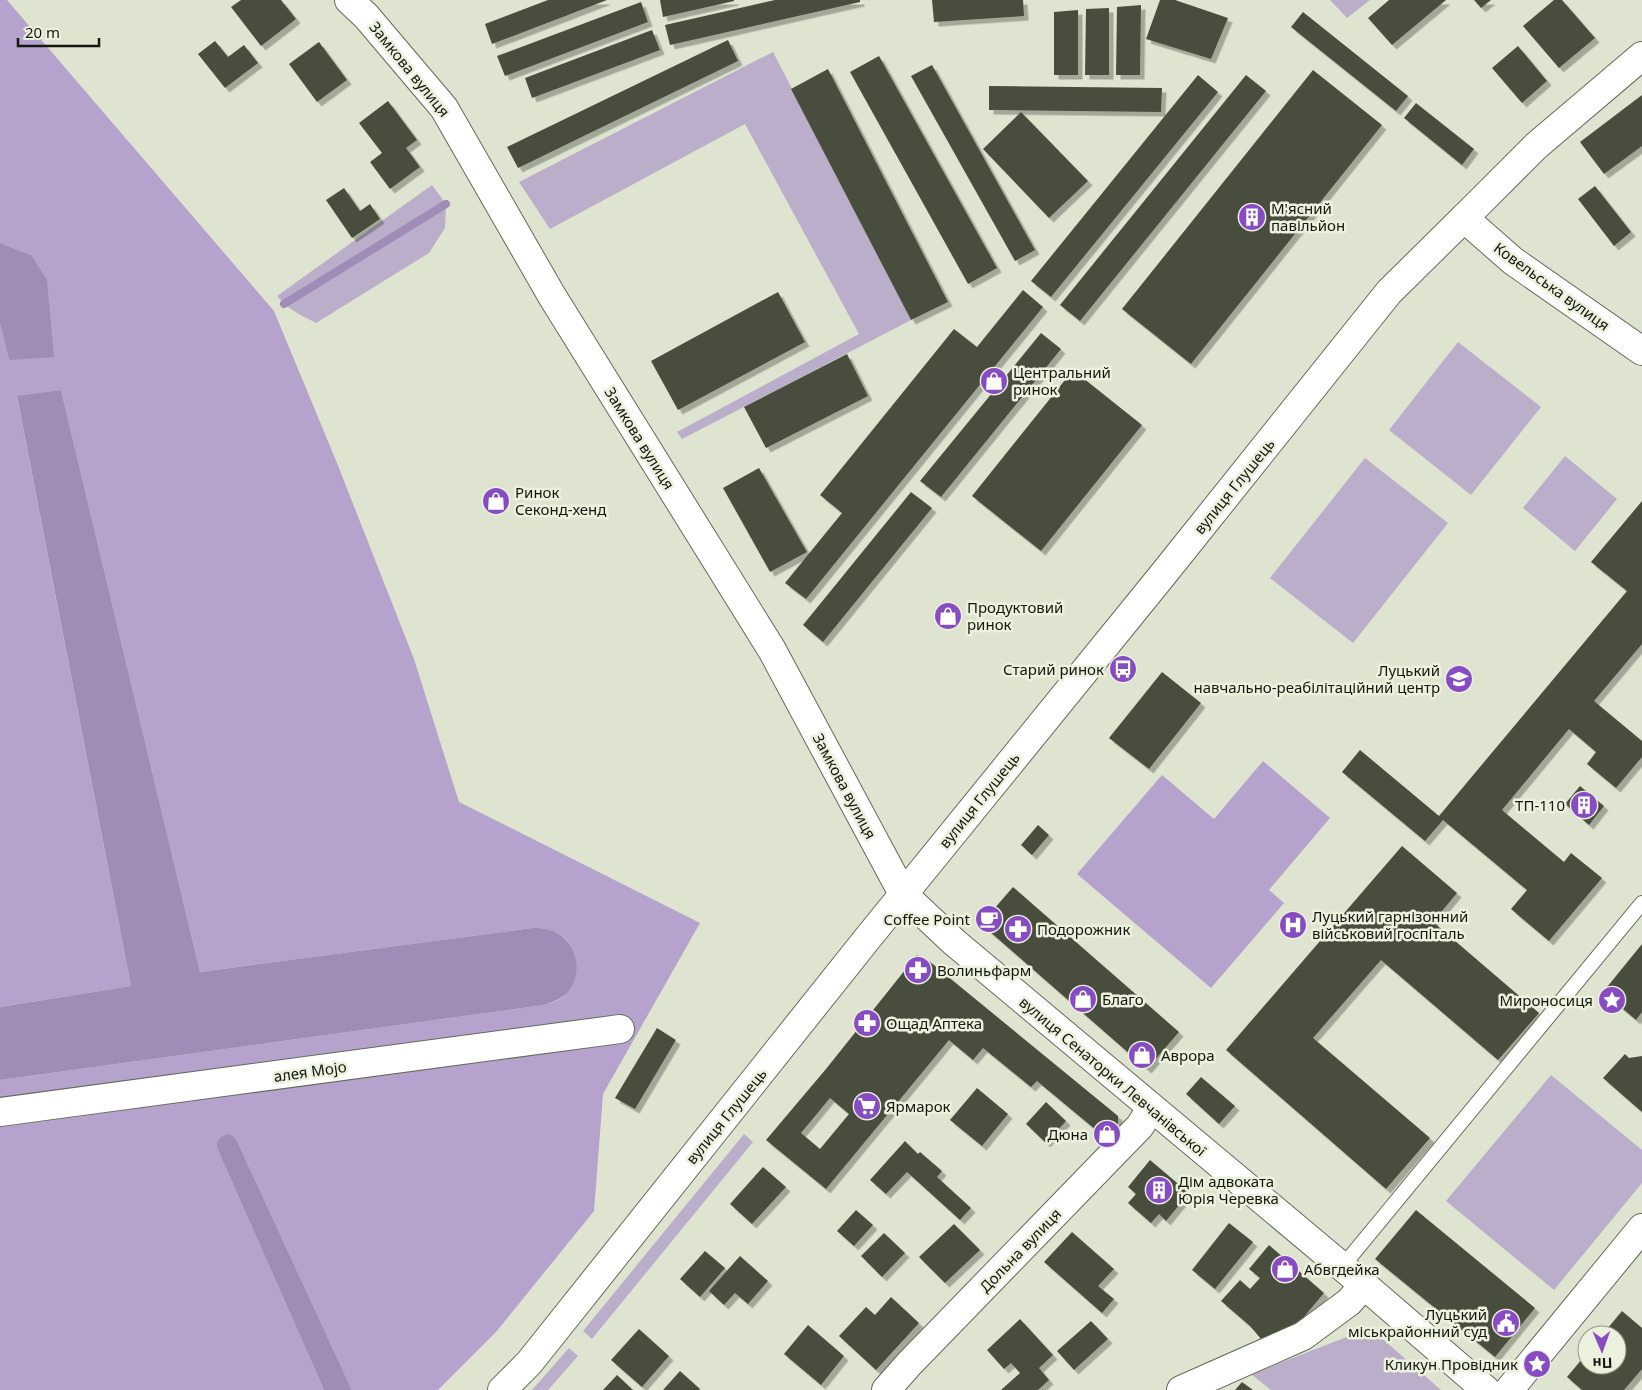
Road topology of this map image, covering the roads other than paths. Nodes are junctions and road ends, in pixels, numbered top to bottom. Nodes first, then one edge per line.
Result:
1 (349, 0) edge
2 (1642, 56) edge
3 (1464, 218) junction
4 (1642, 351) edge
5 (903, 894) junction
6 (1642, 903) edge
7 (620, 1029) dead end
8 (1151, 1108) junction
9 (0, 1112) edge
10 (1642, 1228) edge
11 (1342, 1267) junction
12 (1364, 1285) junction
13 (502, 1390) edge
14 (886, 1390) edge
15 (1181, 1390) edge
16 (1486, 1390) edge
17 (1509, 1390) edge

1 - 5 street, Замкова вулиця
2 - 3 street, вулиця Глушець
3 - 4 street, Ковельська вулиця
3 - 5 street, вулиця Глушець
5 - 8 street, вулиця Сенаторки Левчанівської
5 - 13 street, вулиця Глушець
6 - 11 lane
7 - 9 street, алея Mojo
8 - 11 street, вулиця Сенаторки Левчанівської
8 - 14 street, Дольна вулиця
10 - 17 street
11 - 12 street, вулиця Сенаторки Левчанівської
12 - 15 street
12 - 16 street, вулиця Сенаторки Левчанівської

